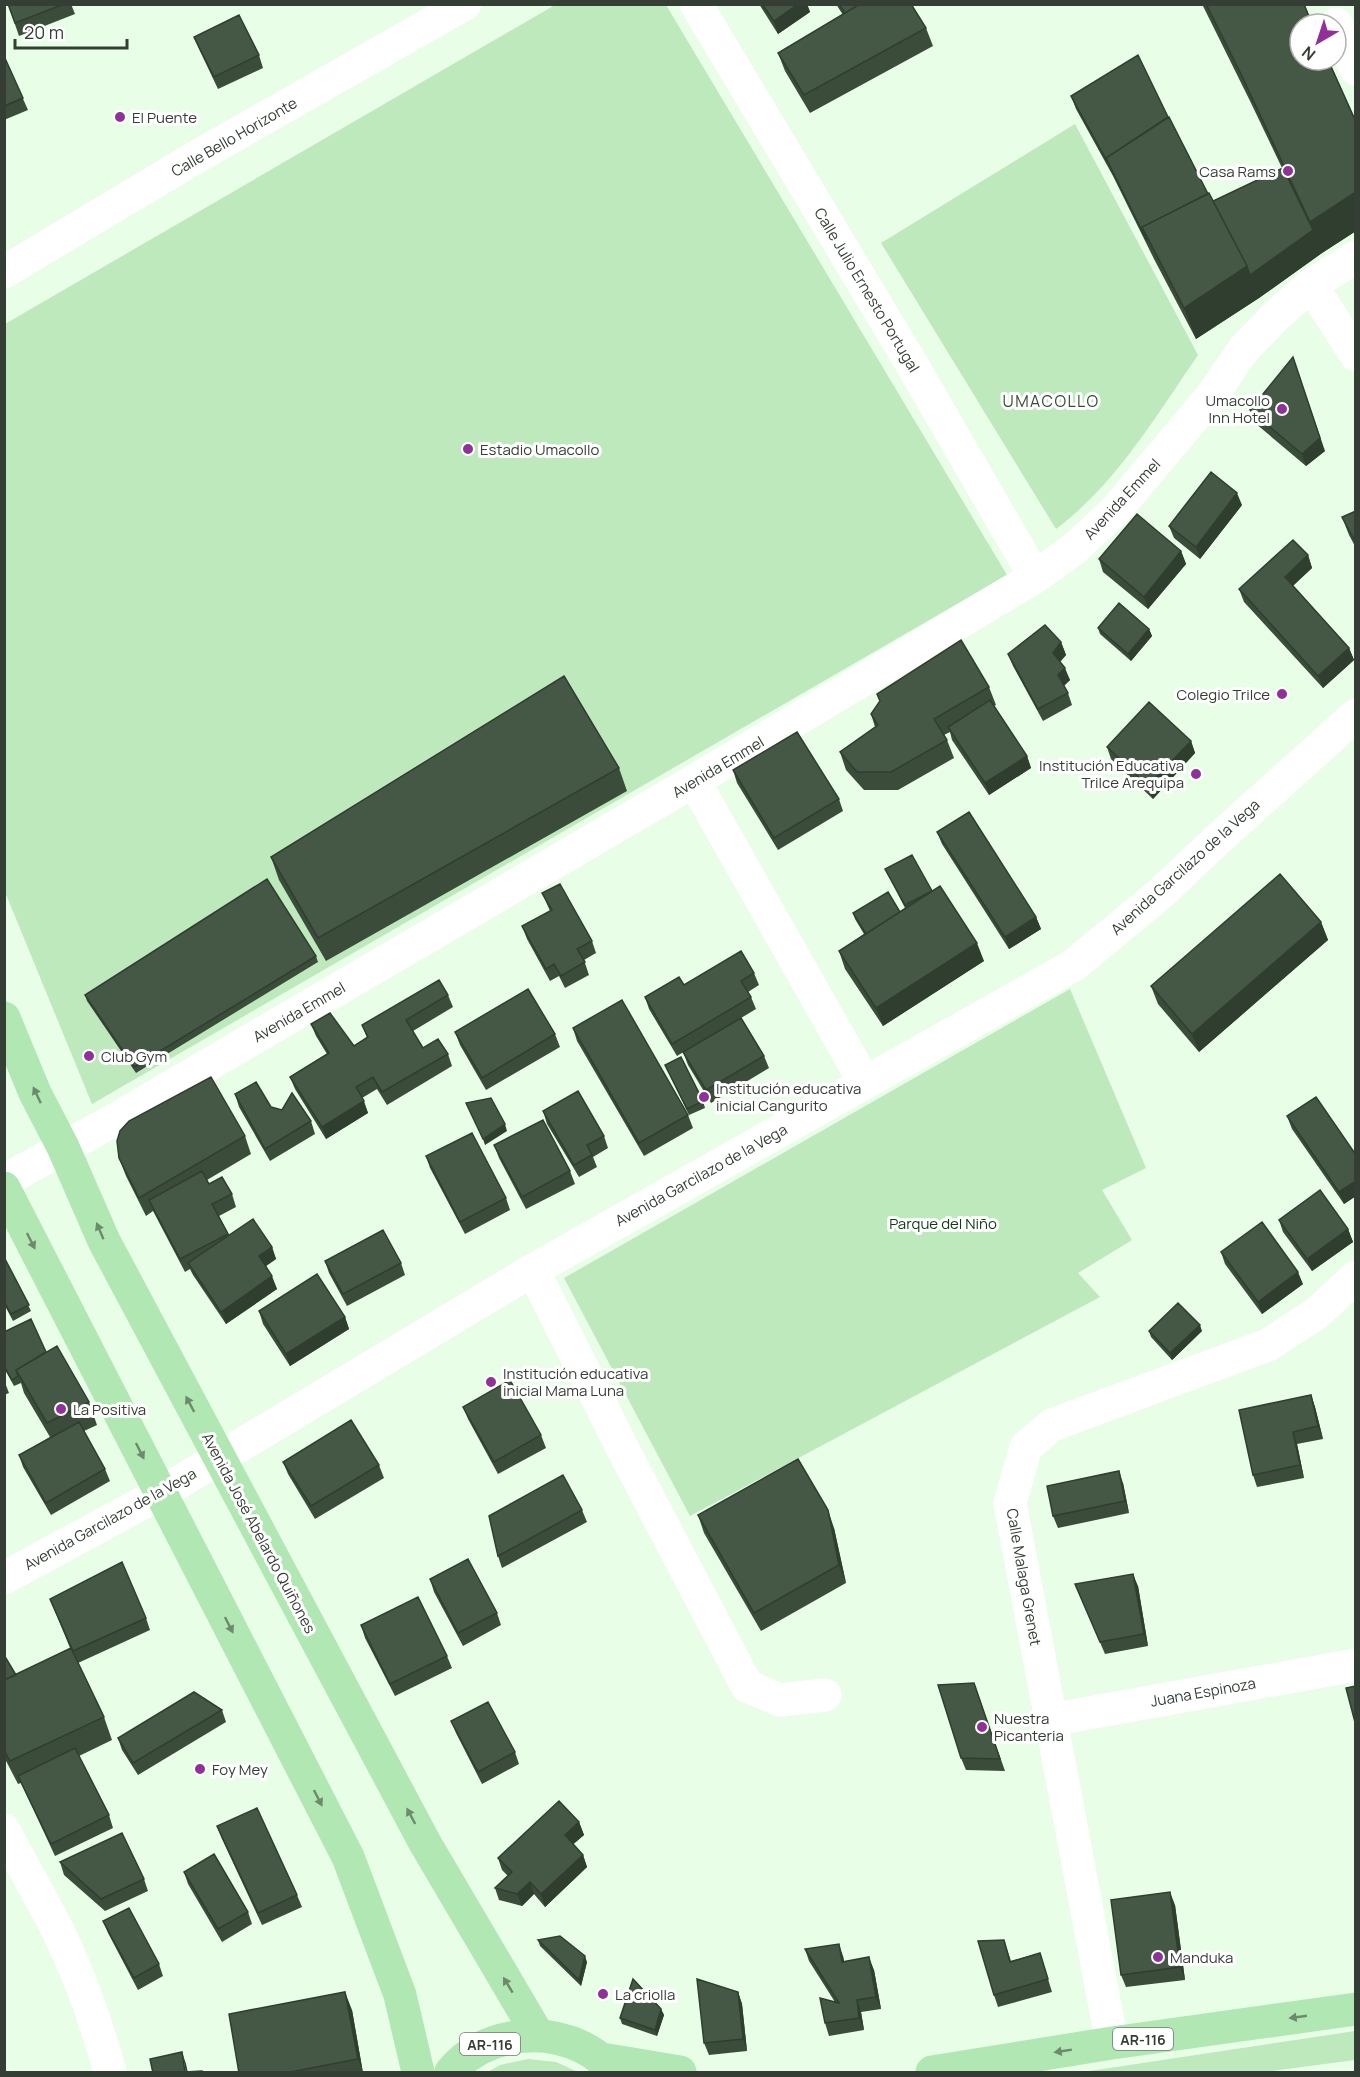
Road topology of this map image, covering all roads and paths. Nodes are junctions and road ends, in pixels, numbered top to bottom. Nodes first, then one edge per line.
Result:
1 (465, 4) edge
2 (696, 4) edge
3 (1348, 51) edge
4 (1356, 69) edge
5 (1356, 257) edge
6 (4, 272) edge
7 (1311, 285) junction
8 (1356, 355) edge
9 (1035, 577) junction
10 (1356, 715) edge
11 (694, 781) junction
12 (4, 1018) edge
13 (865, 1083) junction
14 (63, 1147) junction
15 (4, 1181) edge
16 (4, 1188) edge
17 (533, 1270) junction
18 (1356, 1277) edge
19 (219, 1458) junction
20 (161, 1493) junction
21 (4, 1578) edge
22 (1356, 1665) edge
23 (825, 1695) dead end
24 (1050, 1720) junction
25 (8, 1845) edge
26 (1356, 2009) edge
27 (538, 2036) junction
28 (1112, 2043) junction
29 (608, 2066) edge
30 (110, 2073) edge
31 (418, 2073) edge
32 (451, 2073) edge
33 (680, 2073) edge
34 (932, 2073) edge

1 - 6 street, Calle Bello Horizonte
2 - 9 street, Calle Julio Ernesto Portugal
3 - 4 street
5 - 7 street, Avenida Emmel
7 - 8 street
7 - 9 street, Avenida Emmel
9 - 11 street, Avenida Emmel
10 - 13 street, Avenida Garcilazo de la Vega
11 - 13 street
11 - 14 street, Avenida Emmel
14 -> 12 main road, Avenida José Abelardo Quiñones
13 - 17 street, Avenida Garcilazo de la Vega
14 - 15 street, Avenida Emmel
19 -> 14 main road, Avenida José Abelardo Quiñones
16 -> 20 main road
17 - 19 street, Avenida Garcilazo de la Vega
17 - 23 street
18 - 24 street, Calle Malaga Grenet
19 - 20 street, Avenida Garcilazo de la Vega
27 -> 19 main road, Avenida José Abelardo Quiñones
20 - 21 street, Avenida Garcilazo de la Vega
20 -> 31 main road
22 - 24 street, Juana Espinoza
24 - 28 street, Calle Malaga Grenet
25 - 30 street
26 -> 28 main road, AR-116
27 - 29 main road, AR-116
27 - 32 main road, AR-116
28 -> 34 main road, AR-116
29 - 33 main road, AR-116

